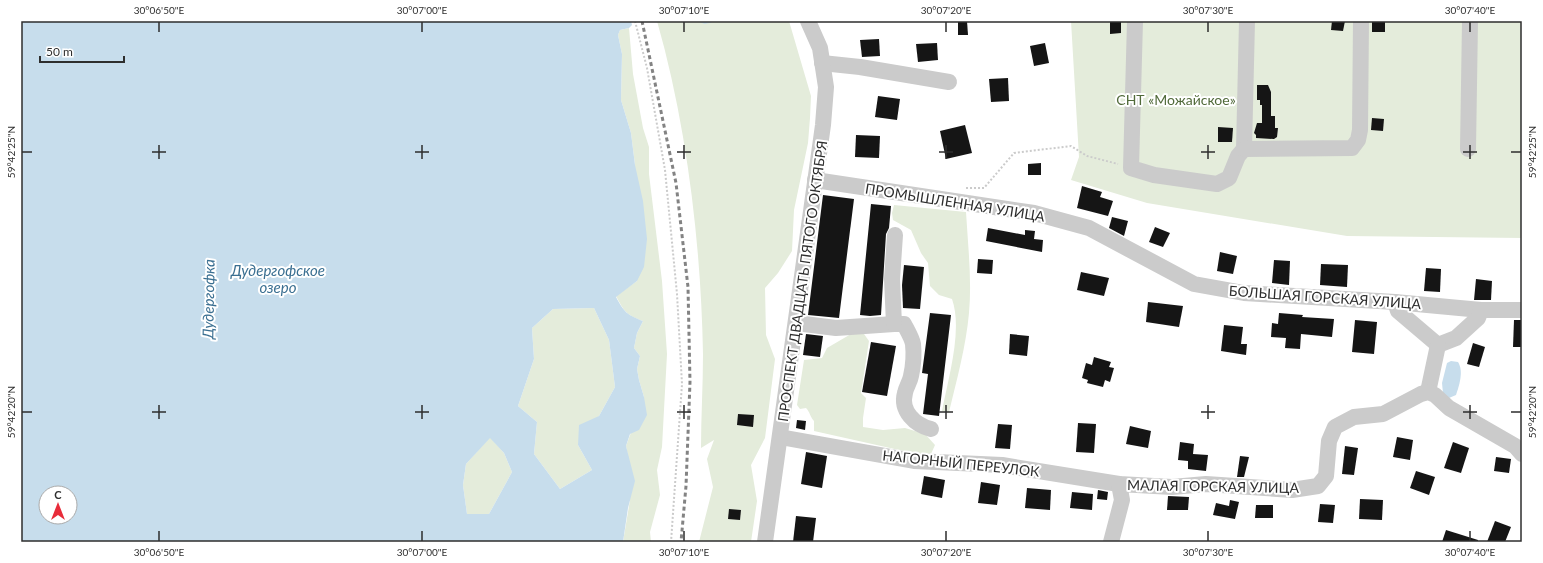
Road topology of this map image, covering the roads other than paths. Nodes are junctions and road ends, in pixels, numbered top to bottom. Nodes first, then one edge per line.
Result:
1 (808, 21) edge
2 (1135, 21) edge
3 (1247, 21) edge
4 (1361, 21) edge
5 (1470, 21) edge
6 (822, 63) junction
7 (949, 82) dead end
8 (1244, 149) junction
9 (1468, 149) dead end
10 (815, 180) junction
11 (895, 235) dead end
12 (1136, 254) joint
13 (1395, 302) junction
14 (1481, 310) junction
15 (1522, 310) edge
16 (796, 323) junction
17 (894, 324) junction
18 (1438, 345) junction
19 (1428, 392) junction
20 (931, 429) dead end
21 (780, 437) junction
22 (1522, 454) edge
23 (1119, 484) junction
24 (765, 542) edge
25 (1111, 542) edge

1 - 6 street, ПРОСПЕКТ ДВАДЦАТЬ ПЯТОГО ОКТЯБРЯ
2 - 8 street
3 - 8 street
4 - 8 street
5 - 9 street
6 - 7 street
6 - 10 street, ПРОСПЕКТ ДВАДЦАТЬ ПЯТОГО ОКТЯБРЯ
10 - 12 street, ПРОМЫШЛЕННАЯ УЛИЦА
10 - 16 street, ПРОСПЕКТ ДВАДЦАТЬ ПЯТОГО ОКТЯБРЯ
11 - 17 street
12 - 13 street, БОЛЬШАЯ ГОРСКАЯ УЛИЦА
13 - 14 street, БОЛЬШАЯ ГОРСКАЯ УЛИЦА
13 - 18 street
14 - 15 street, БОЛЬШАЯ ГОРСКАЯ УЛИЦА
14 - 18 street
16 - 17 street
16 - 21 street, ПРОСПЕКТ ДВАДЦАТЬ ПЯТОГО ОКТЯБРЯ
17 - 20 street
18 - 19 street
19 - 22 street
19 - 23 street, МАЛАЯ ГОРСКАЯ УЛИЦА
21 - 23 street, НАГОРНЫЙ ПЕРЕУЛОК
21 - 24 street, ПРОСПЕКТ ДВАДЦАТЬ ПЯТОГО ОКТЯБРЯ
23 - 25 street

